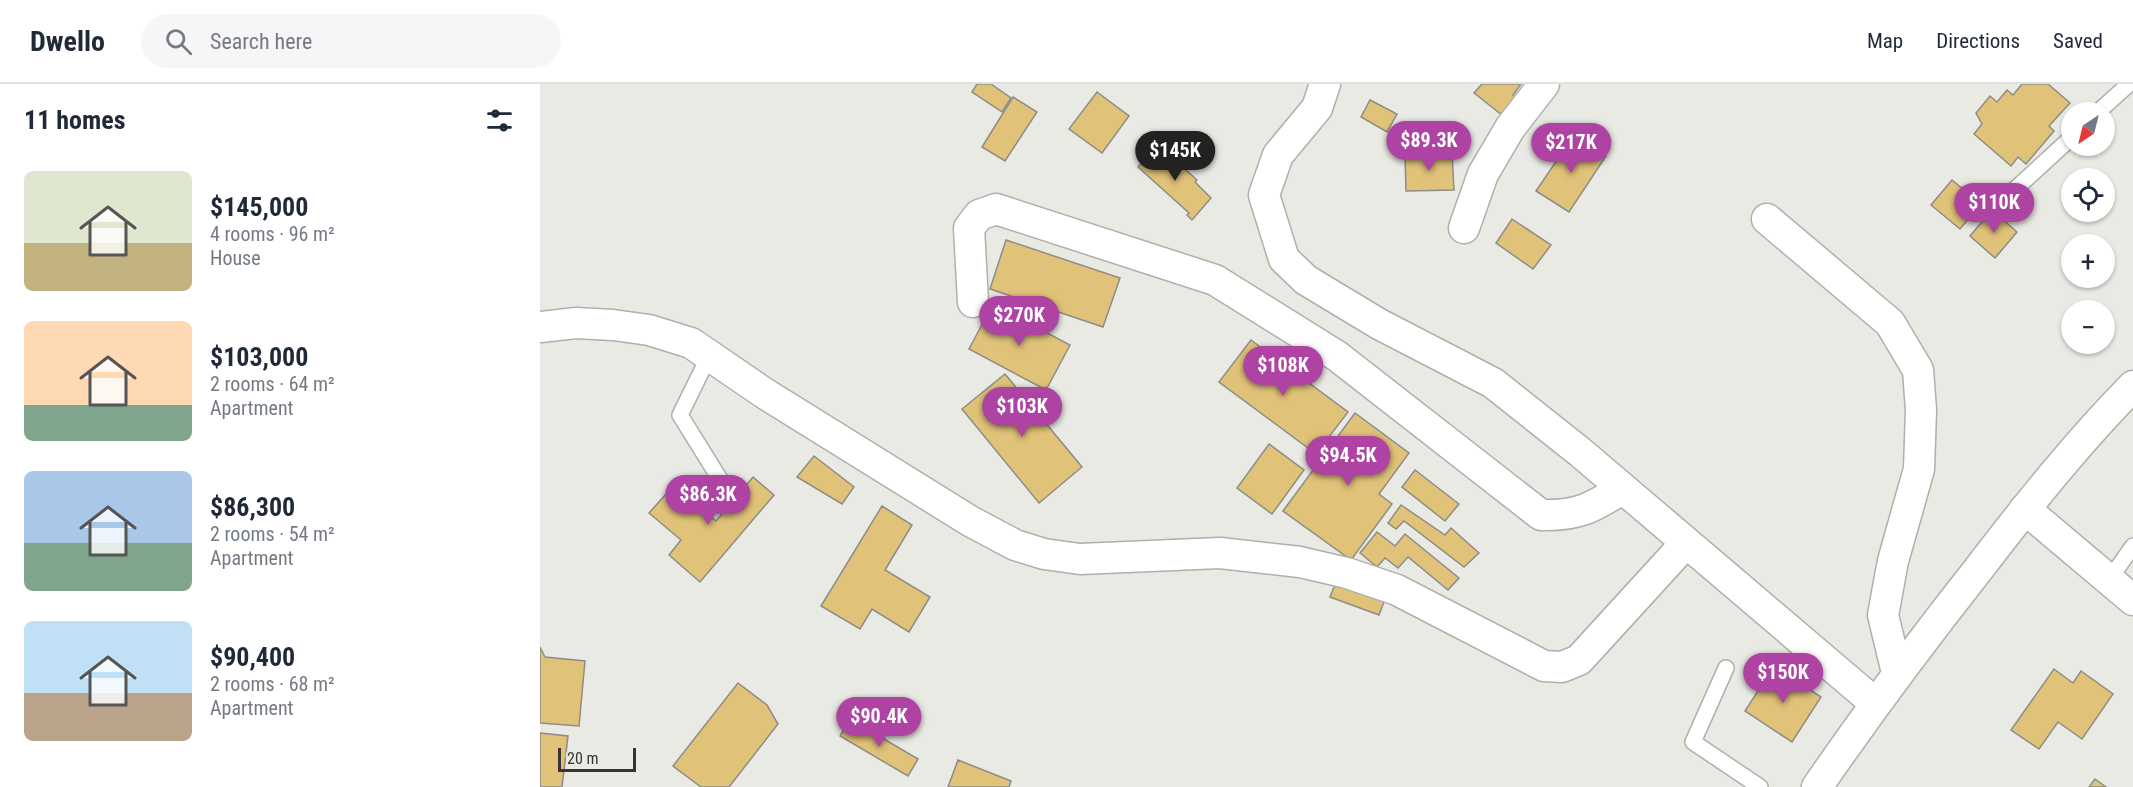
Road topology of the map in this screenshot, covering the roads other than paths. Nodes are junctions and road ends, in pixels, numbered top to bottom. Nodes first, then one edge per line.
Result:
1 (1325, 84) edge
2 (1544, 84) edge
3 (2129, 84) edge
4 (2109, 102) edge
5 (2061, 147) edge
6 (2011, 193) dead end
7 (1767, 219) dead end
8 (1464, 228) dead end
9 (973, 302) dead end
10 (540, 327) edge
11 (710, 354) junction
12 (2133, 386) edge
13 (721, 481) dead end
14 (1622, 489) junction
15 (2025, 509) junction
16 (1685, 544) junction
17 (2133, 546) edge
18 (2109, 580) junction
19 (2133, 600) edge
20 (1726, 668) dead end
21 (1897, 674) junction
22 (1875, 703) junction
23 (1760, 787) edge
24 (1817, 787) edge

1 - 14 street
2 - 8 street
3 - 4 lane
5 - 6 lane
7 - 21 street
9 - 14 street
10 - 11 street
11 - 13 lane
11 - 16 street
12 - 15 street
14 - 16 street
15 - 18 street
15 - 21 street
16 - 22 street
17 - 18 lane
18 - 19 street
20 - 23 lane
21 - 22 street
22 - 24 street

